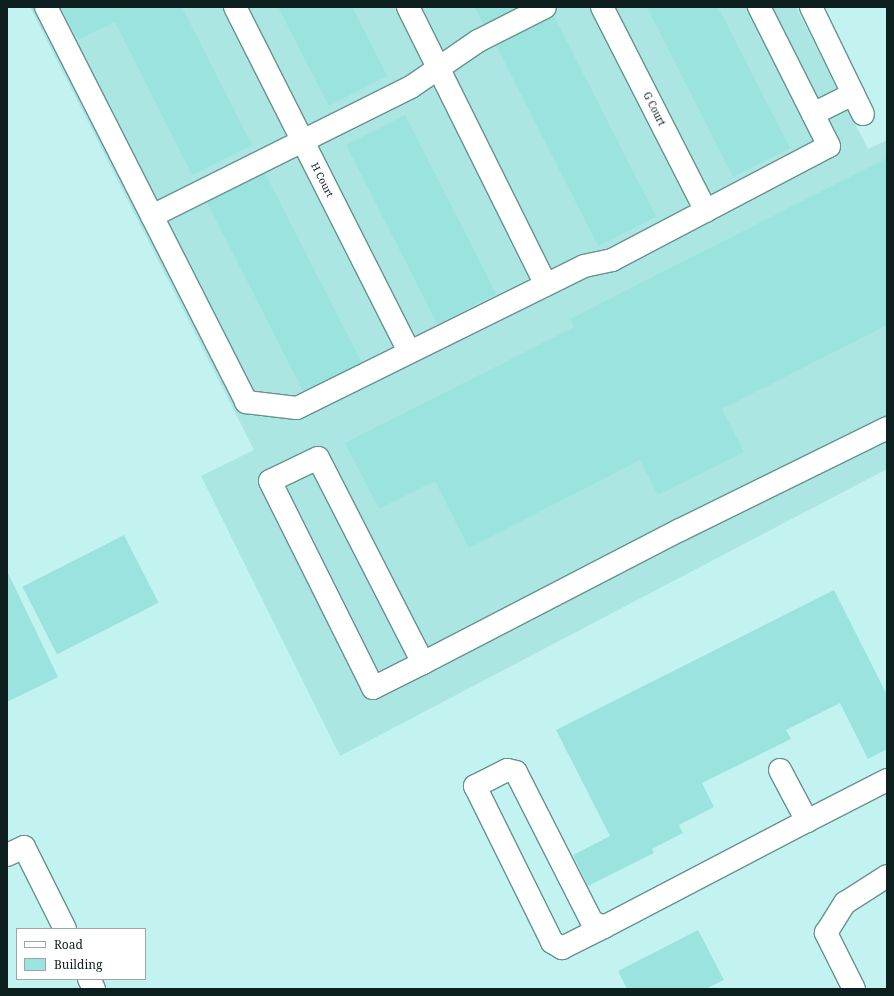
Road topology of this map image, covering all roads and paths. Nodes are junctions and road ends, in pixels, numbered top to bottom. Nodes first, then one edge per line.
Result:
1 (46, 7) edge
2 (235, 7) edge
3 (408, 7) edge
4 (545, 7) edge
5 (602, 7) edge
6 (759, 7) edge
7 (811, 7) edge
8 (439, 70) junction
9 (853, 94) junction
10 (813, 114) junction
11 (863, 114) dead end
12 (302, 140) junction
13 (706, 211) junction
14 (152, 216) junction
15 (546, 285) junction
16 (409, 352) junction
17 (887, 428) edge
18 (423, 663) junction
19 (780, 770) dead end
20 (887, 780) edge
21 (807, 821) junction
22 (7, 855) edge
23 (887, 876) edge
24 (604, 927) junction
25 (64, 928) edge
26 (90, 980) edge
27 (94, 989) edge
28 (854, 989) edge

1 - 14 lane
2 - 12 lane, H Court
3 - 8 lane
4 - 8 lane
5 - 13 lane, G Court
6 - 10 lane
7 - 9 lane
8 - 12 lane
8 - 15 lane
9 - 10 lane
9 - 11 lane
10 - 13 lane
12 - 14 lane
12 - 16 lane, H Court
13 - 15 lane
14 - 16 lane
15 - 16 lane
17 - 18 lane
18 - 18 lane
19 - 21 lane
20 - 21 lane
21 - 24 lane
22 - 25 lane
23 - 28 lane
24 - 24 lane
26 - 27 lane

